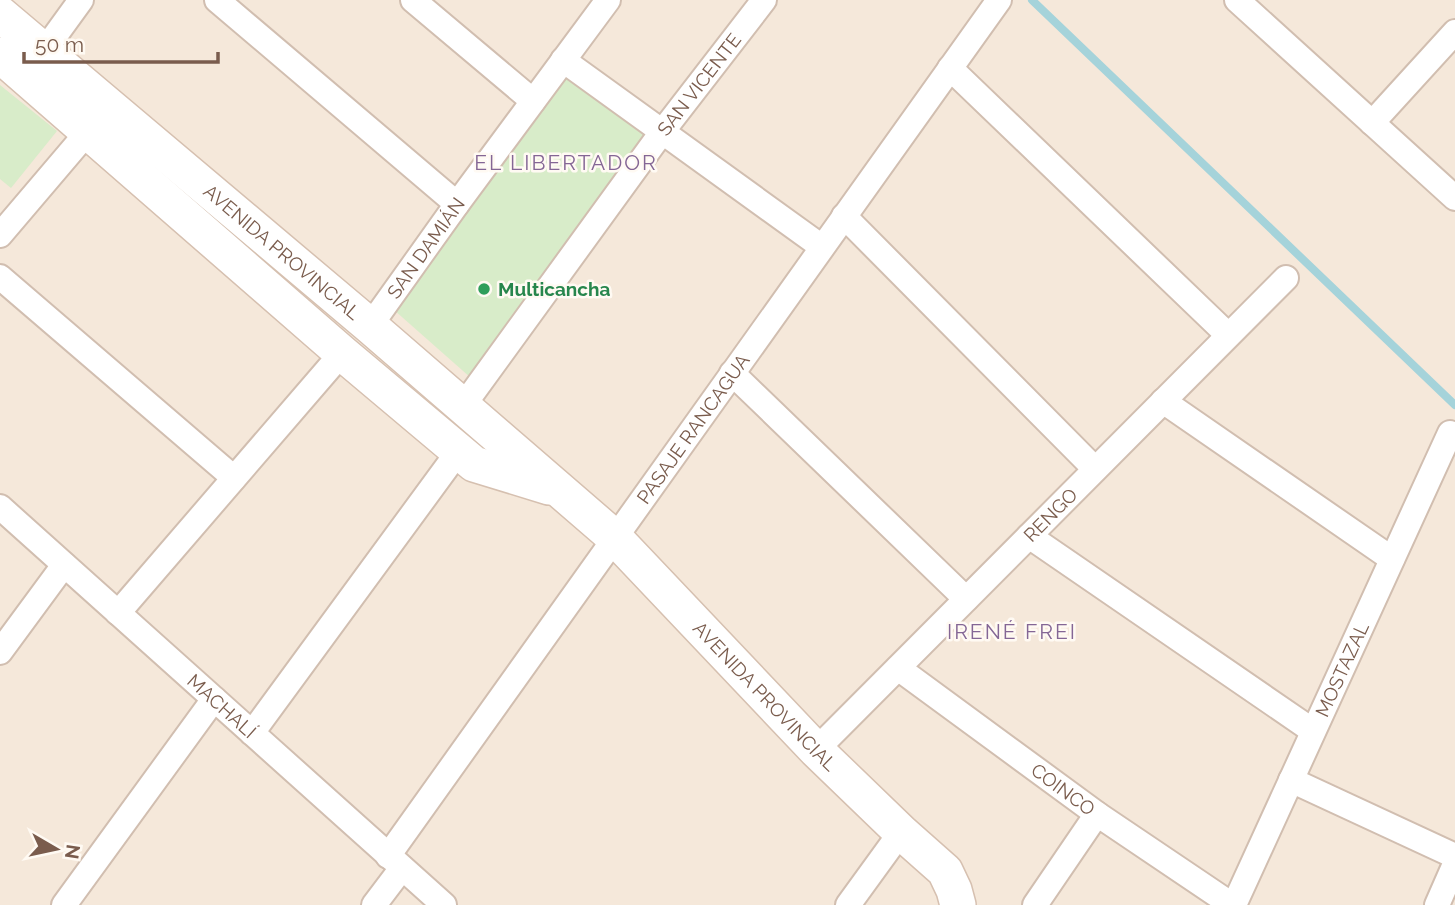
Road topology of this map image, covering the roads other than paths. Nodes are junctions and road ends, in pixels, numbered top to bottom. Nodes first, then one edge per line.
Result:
1 (81, 0) edge
2 (218, 0) edge
3 (413, 0) edge
4 (608, 0) edge
5 (764, 0) edge
6 (999, 0) edge
7 (1253, 5) edge
8 (0, 14) edge
9 (1455, 32) edge
10 (44, 51) junction
11 (0, 55) edge
12 (563, 60) junction
13 (950, 68) junction
14 (533, 101) junction
15 (99, 118) junction
16 (1372, 123) junction
17 (662, 132) junction
18 (1455, 198) edge
19 (457, 204) junction
20 (844, 216) junction
21 (0, 235) edge
22 (822, 247) junction
23 (0, 277) edge
24 (1286, 278) dead end
25 (370, 326) junction
26 (1227, 335) junction
27 (342, 353) junction
28 (732, 373) junction
29 (1163, 401) junction
30 (463, 406) junction
31 (1450, 433) dead end
32 (458, 452) junction
33 (1096, 470) junction
34 (234, 478) junction
35 (562, 491) junction
36 (0, 507) edge
37 (1029, 536) junction
38 (614, 537) junction
39 (1392, 559) junction
40 (64, 565) junction
41 (966, 599) junction
42 (118, 613) junction
43 (0, 652) edge
44 (898, 668) junction
45 (214, 699) junction
46 (1312, 731) junction
47 (252, 733) junction
48 (817, 750) junction
49 (1291, 780) junction
50 (1097, 814) junction
51 (901, 832) junction
52 (1455, 856) edge
53 (395, 862) junction
54 (1455, 864) edge
55 (64, 905) edge
56 (374, 905) edge
57 (444, 905) edge
58 (848, 905) edge
59 (958, 905) edge
60 (1035, 905) edge
61 (1233, 905) edge
62 (1437, 905) edge

1 - 10 street
2 - 19 street
3 - 14 street
4 - 12 street, SAN DAMIÁN
5 - 17 street, SAN VICENTE
6 - 13 street, PASAJE RANCAGUA
7 - 16 street
8 - 10 street, AVENIDA PROVINCIAL
9 - 16 street
10 - 15 street, AVENIDA PROVINCIAL
11 - 15 street, AVENIDA PROVINCIAL
12 - 14 street, SAN DAMIÁN
12 - 17 street
13 - 20 street, PASAJE RANCAGUA
13 - 26 street
14 - 19 street, SAN DAMIÁN
15 - 21 street
15 - 25 street, AVENIDA PROVINCIAL
15 - 27 street, AVENIDA PROVINCIAL
16 - 18 street
17 - 22 street
17 - 30 street, SAN VICENTE
19 - 25 street, SAN DAMIÁN
20 - 22 street, PASAJE RANCAGUA
20 - 33 street
22 - 28 street, PASAJE RANCAGUA
23 - 34 street
24 - 26 street, RENGO
25 - 30 street, AVENIDA PROVINCIAL
26 - 29 street, RENGO
27 - 32 street, AVENIDA PROVINCIAL
27 - 34 street
28 - 38 street, PASAJE RANCAGUA
28 - 41 street
29 - 33 street, RENGO
29 - 39 street
30 - 35 street, AVENIDA PROVINCIAL
31 - 39 street, MOSTAZAL
32 - 35 street, AVENIDA PROVINCIAL
32 - 47 street
33 - 37 street, RENGO
34 - 42 street
35 - 38 street, AVENIDA PROVINCIAL
36 - 40 street, MACHALÍ
37 - 41 street, RENGO
37 - 46 street
38 - 48 street, AVENIDA PROVINCIAL
38 - 53 street, PASAJE RANCAGUA
39 - 46 street, MOSTAZAL
40 - 42 street, MACHALÍ
40 - 43 street
41 - 44 street, RENGO
42 - 45 street, MACHALÍ
44 - 48 street, RENGO
44 - 50 street, COINCO
45 - 47 street, MACHALÍ
45 - 55 street
46 - 49 street, MOSTAZAL
47 - 53 street, MACHALÍ
48 - 51 street, AVENIDA PROVINCIAL
49 - 52 street
49 - 61 street, MOSTAZAL
50 - 60 street
50 - 61 street, COINCO
51 - 58 street
51 - 59 street, AVENIDA PROVINCIAL
53 - 56 street, PASAJE RANCAGUA
53 - 57 street, MACHALÍ
54 - 62 street

